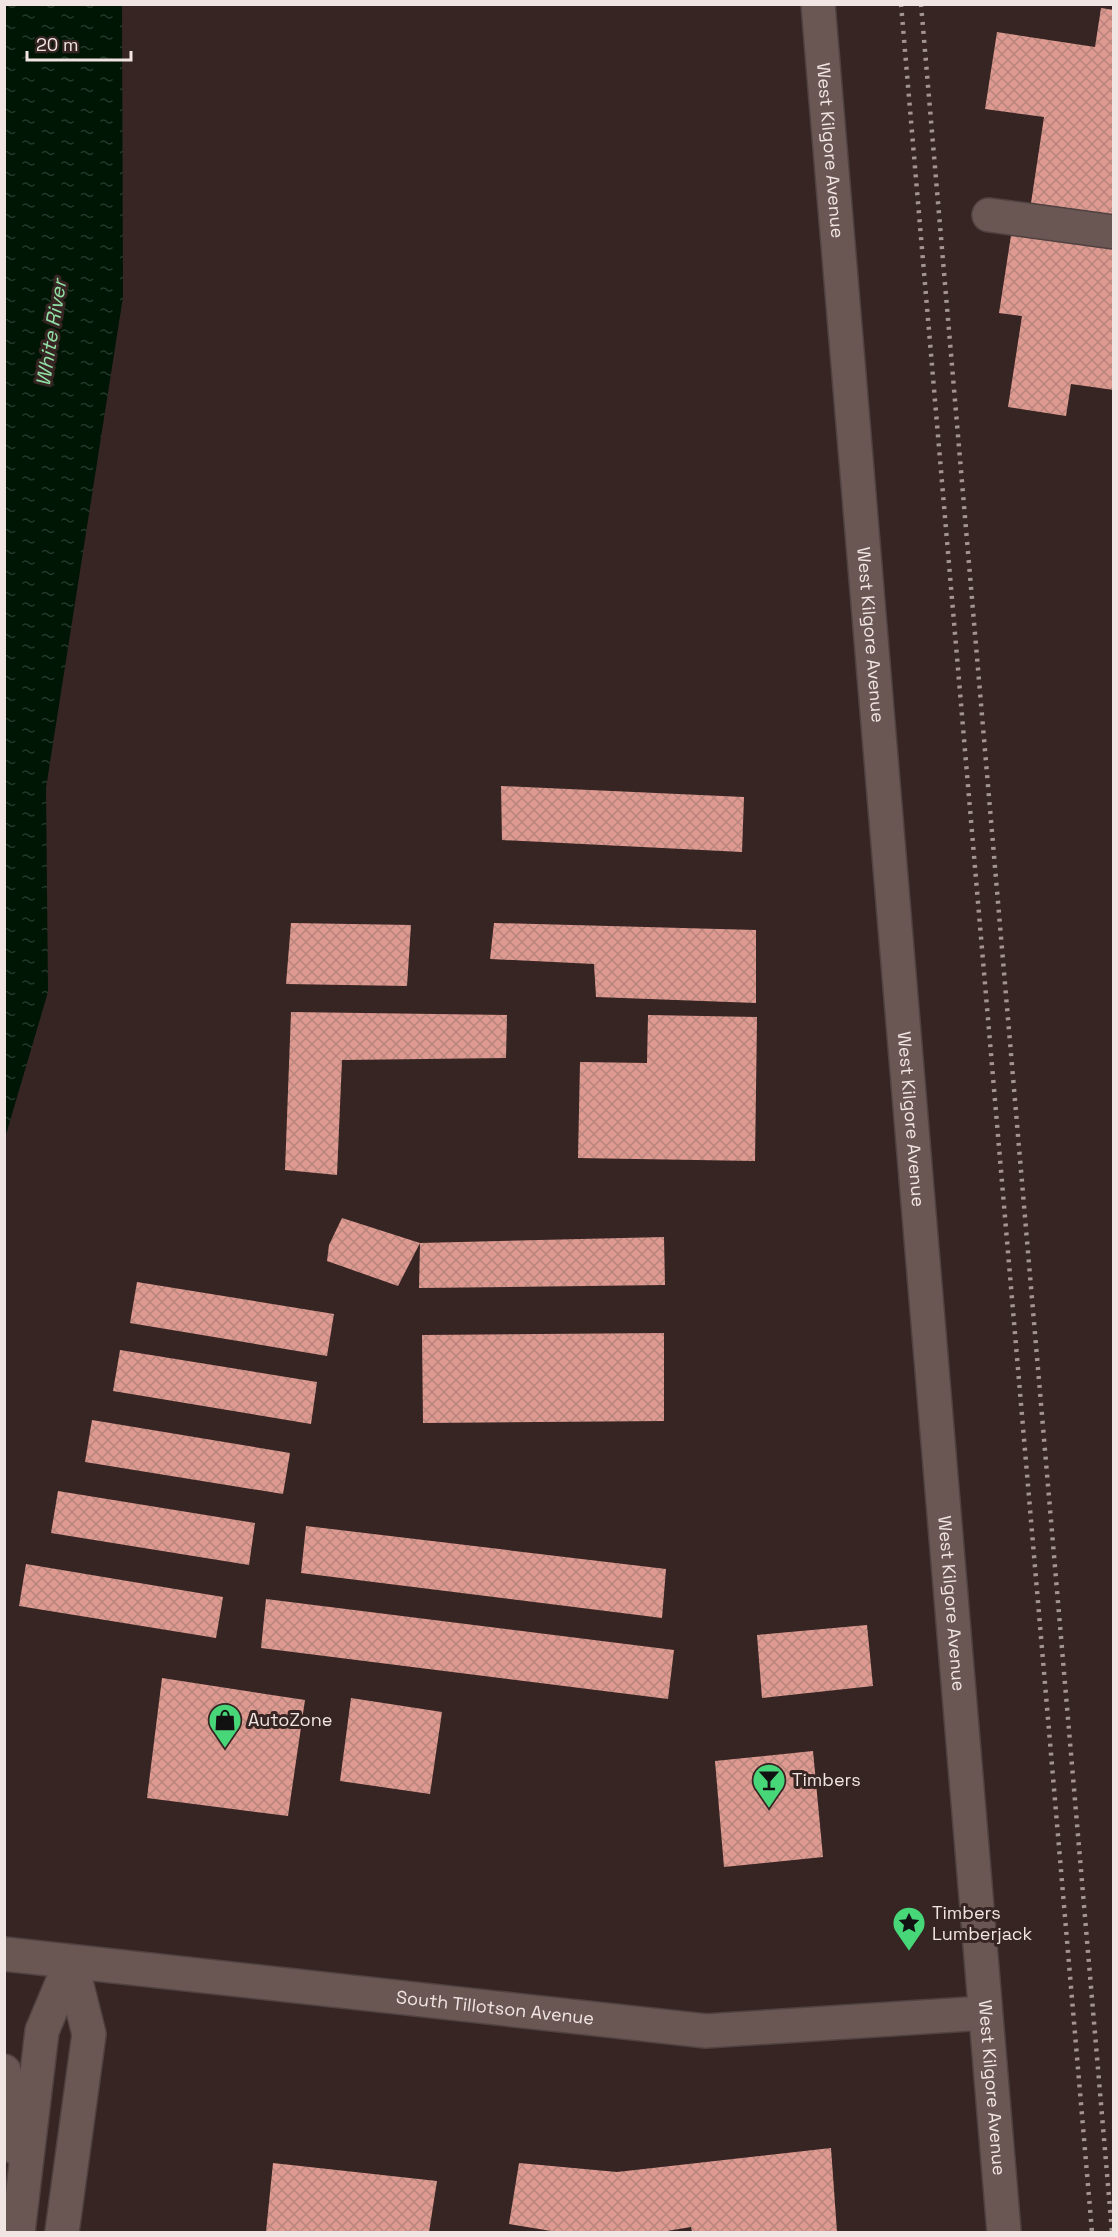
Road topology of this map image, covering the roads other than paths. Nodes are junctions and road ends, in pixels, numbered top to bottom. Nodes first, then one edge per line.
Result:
1 (818, 4) edge
2 (989, 215) dead end
3 (1113, 232) edge
4 (4, 1954) edge
5 (71, 1962) junction
6 (985, 2013) junction
7 (4, 2071) edge
8 (24, 2184) junction
9 (18, 2232) edge
10 (62, 2232) edge
11 (1004, 2232) edge

1 - 6 main road, West Kilgore Avenue
2 - 3 main road
4 - 5 main road, South Tillotson Avenue
5 - 6 main road, South Tillotson Avenue
5 - 8 main road
5 - 10 main road
6 - 11 main road, West Kilgore Avenue
7 - 8 main road
8 - 9 main road

